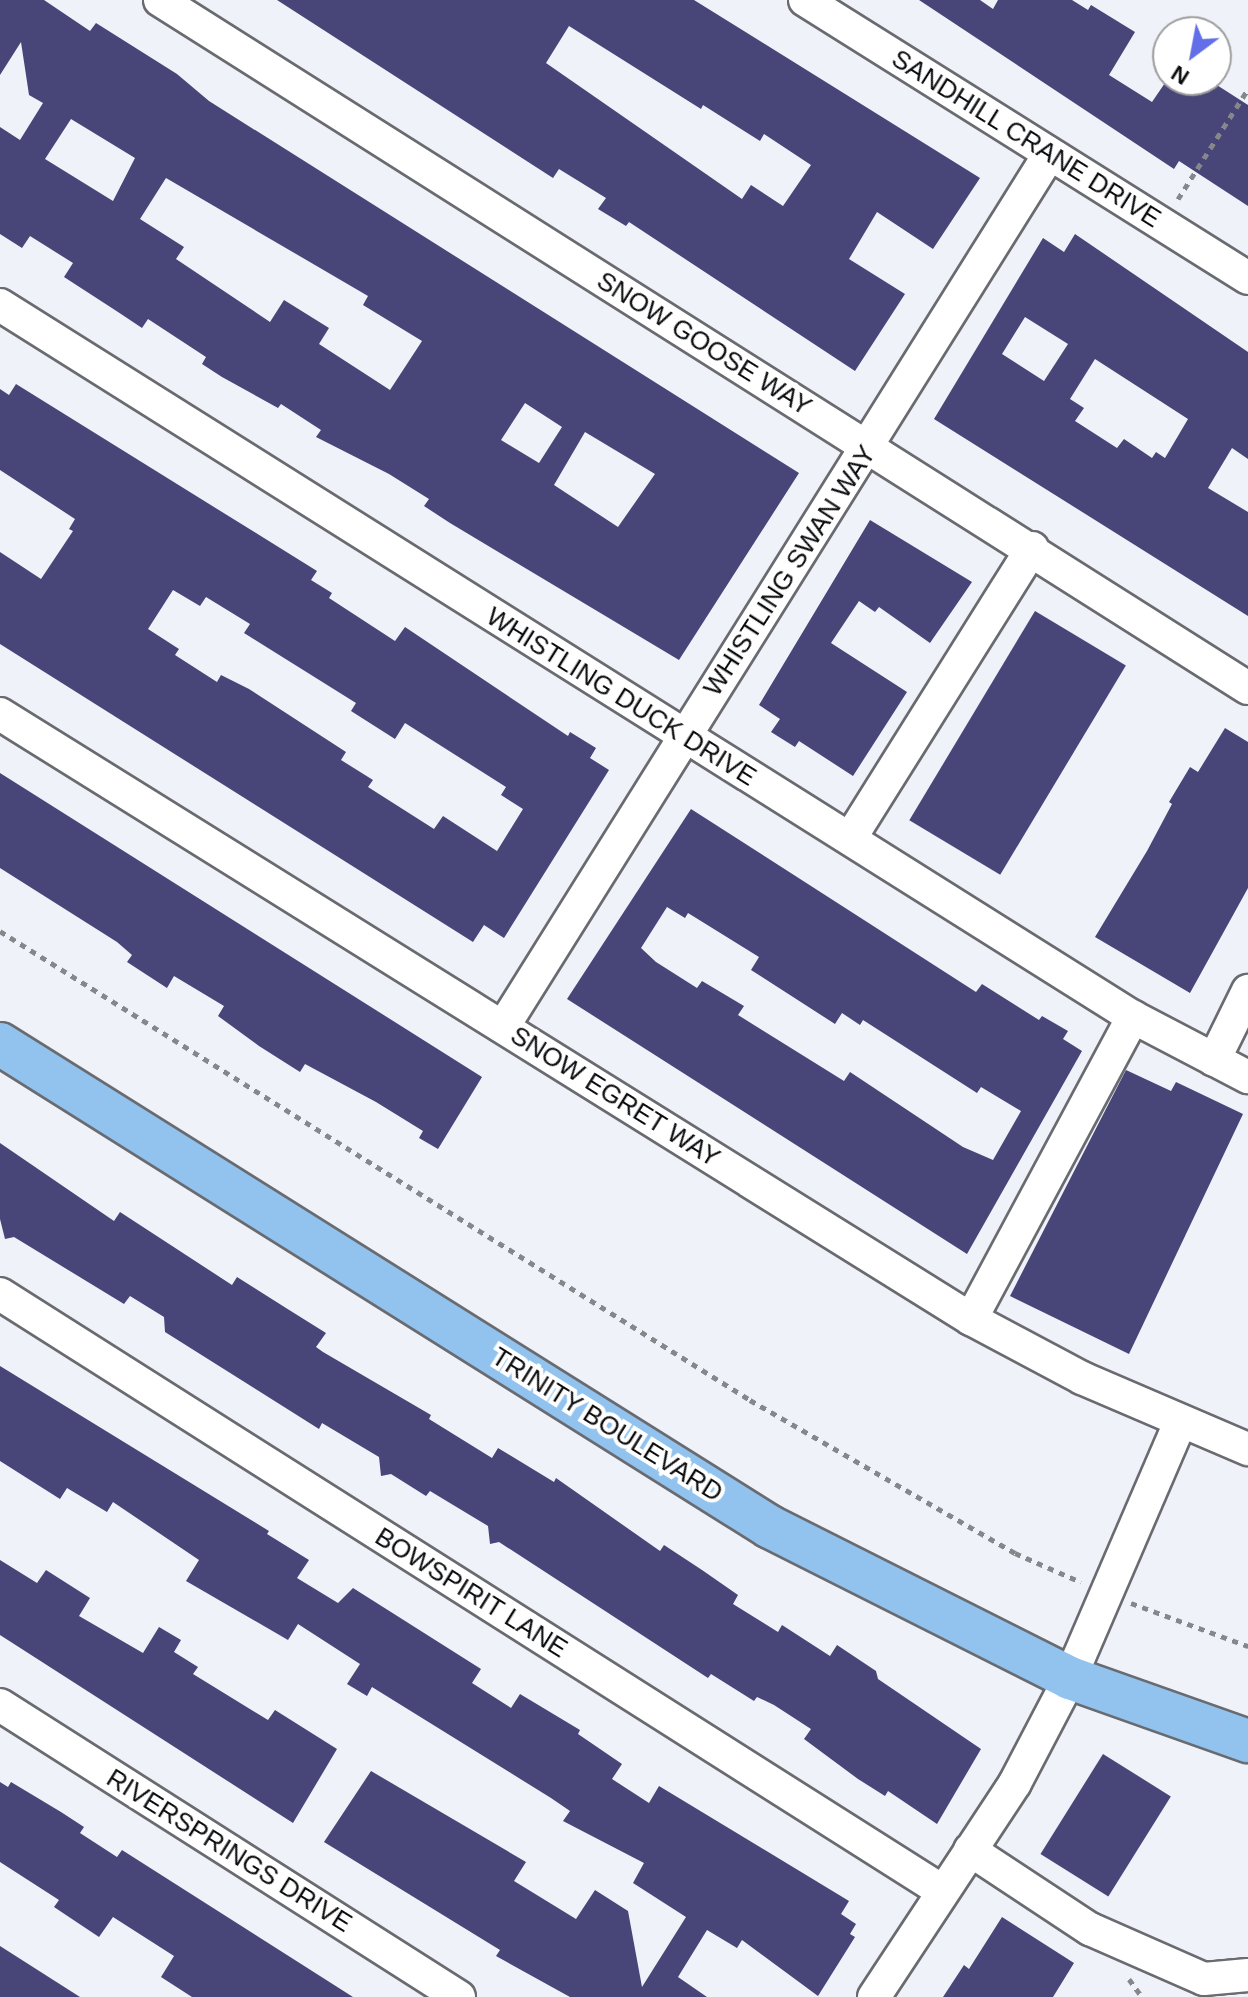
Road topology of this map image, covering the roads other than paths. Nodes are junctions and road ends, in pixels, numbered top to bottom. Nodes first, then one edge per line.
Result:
1 (160, 0) edge
2 (805, 0) edge
3 (1049, 155) junction
4 (1248, 278) edge
5 (0, 305) edge
6 (869, 448) junction
7 (1032, 548) junction
8 (1248, 688) edge
9 (0, 714) edge
10 (684, 738) junction
11 (851, 837) junction
12 (1248, 991) edge
13 (1133, 1017) junction
14 (503, 1027) junction
15 (0, 1044) edge
16 (1214, 1060) junction
17 (1248, 1077) edge
18 (0, 1294) edge
19 (971, 1319) junction
20 (1180, 1422) junction
21 (1248, 1449) edge
22 (1070, 1678) junction
23 (0, 1705) edge
24 (1248, 1741) edge
25 (970, 1850) junction
26 (942, 1891) junction
27 (1248, 1975) edge
28 (459, 1997) edge
29 (874, 1997) edge

1 - 6 street, SNOW GOOSE WAY
2 - 3 street, SANDHILL CRANE DRIVE
3 - 4 street, SANDHILL CRANE DRIVE
3 - 6 street, WHISTLING SWAN WAY
5 - 10 street, WHISTLING DUCK DRIVE
6 - 7 street, SNOW GOOSE WAY
6 - 10 street, WHISTLING SWAN WAY
7 - 8 street, SNOW GOOSE WAY
7 - 11 street
9 - 14 street, SNOW EGRET WAY
10 - 11 street, WHISTLING DUCK DRIVE
10 - 14 street, WHISTLING SWAN WAY
11 - 13 street, WHISTLING DUCK DRIVE
12 - 16 street
13 - 16 street, WHISTLING DUCK DRIVE
13 - 19 street
14 - 19 street, SNOW EGRET WAY
15 - 22 main road, TRINITY BOULEVARD
16 - 17 street, WHISTLING DUCK DRIVE
18 - 26 street, BOWSPIRIT LANE
19 - 20 street, SNOW EGRET WAY
20 - 21 street, SNOW EGRET WAY
20 - 22 street
22 - 24 main road, TRINITY BOULEVARD
22 - 25 street
23 - 28 street, RIVERSPRINGS DRIVE
25 - 26 street
25 - 27 street
26 - 29 street

